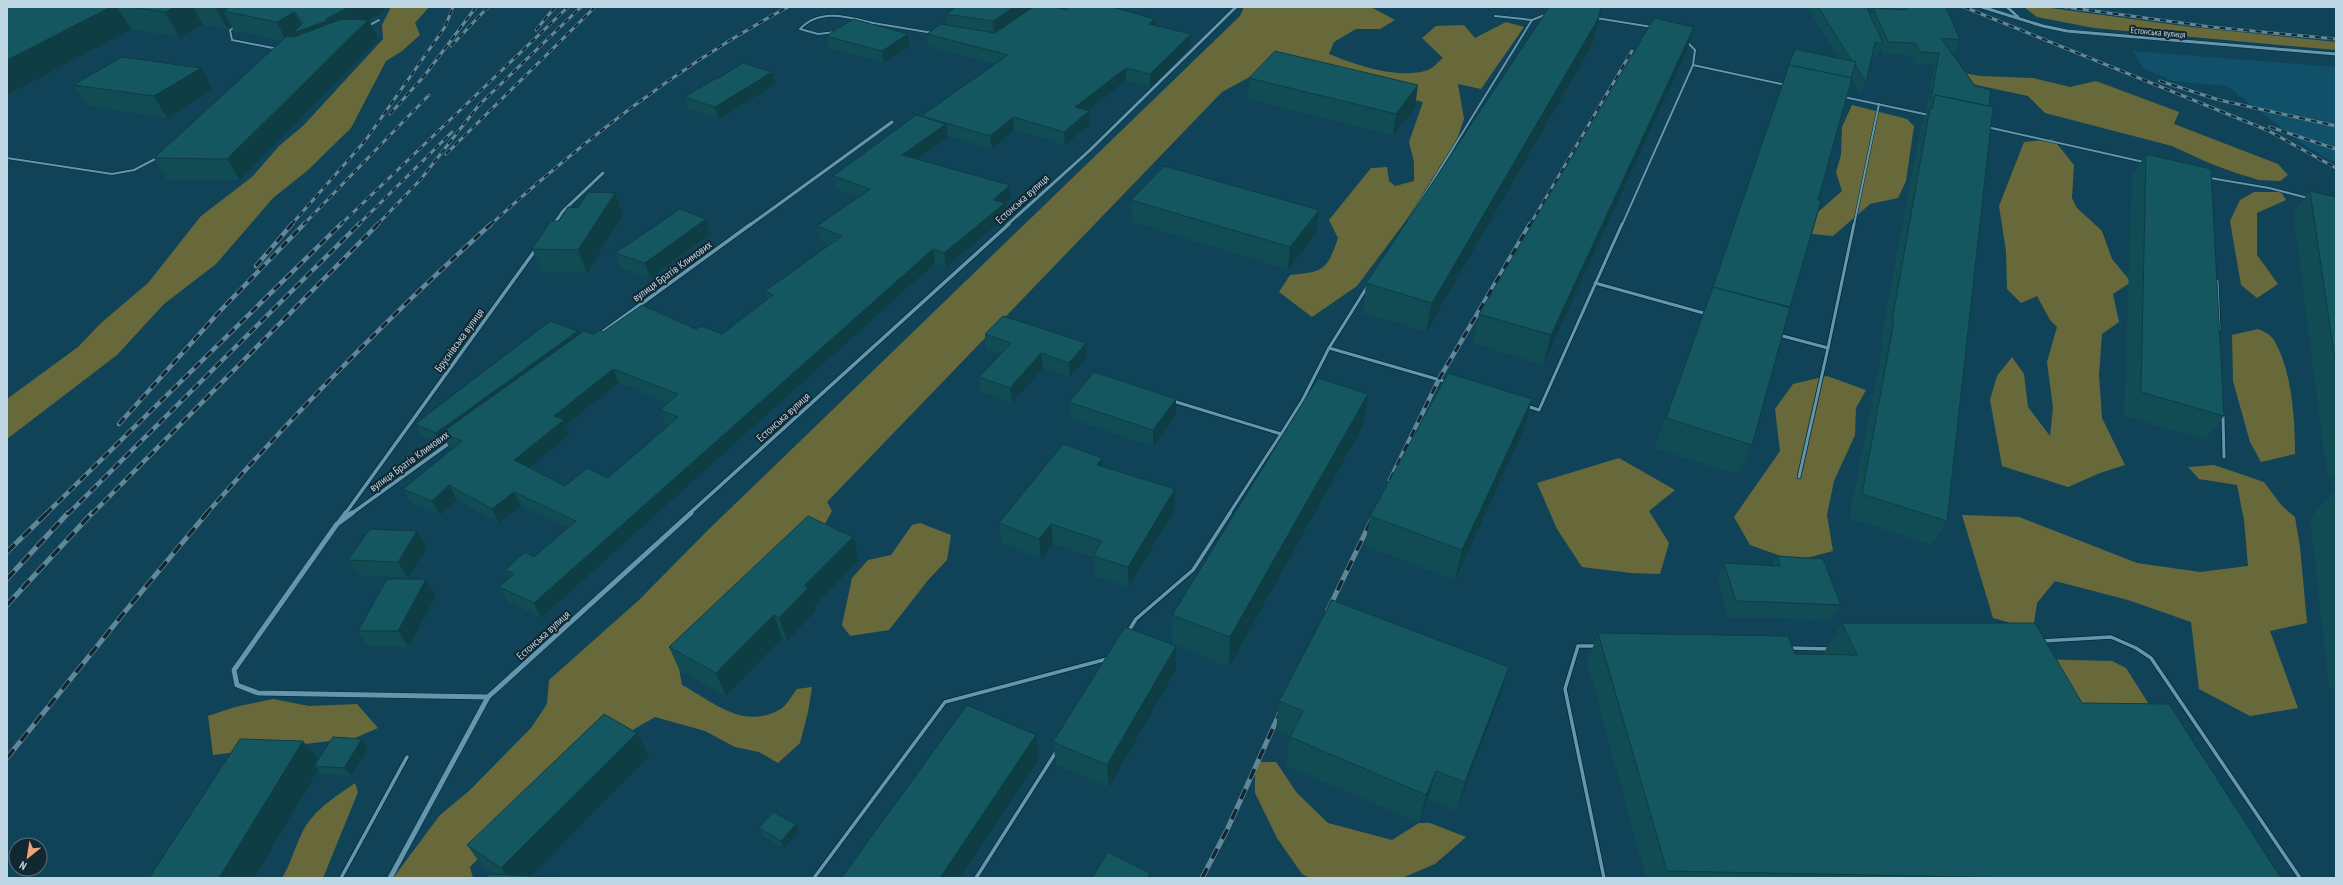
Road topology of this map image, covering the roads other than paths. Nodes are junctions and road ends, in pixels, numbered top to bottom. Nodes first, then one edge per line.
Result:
1 (1236, 7) edge
2 (1982, 7) edge
3 (2007, 7) edge
4 (1550, 14) edge
5 (1495, 16) dead end
6 (1593, 17) edge
7 (2018, 17) junction
8 (379, 20) dead end
9 (1532, 20) junction
10 (873, 23) junction
11 (866, 25) edge
12 (236, 26) edge
13 (367, 27) dead end
14 (1653, 27) edge
15 (838, 31) edge
16 (934, 33) edge
17 (1684, 38) edge
18 (285, 51) edge
19 (2336, 54) edge
20 (1693, 65) junction
21 (1794, 86) edge
22 (1840, 96) edge
23 (1879, 104) junction
24 (1931, 116) edge
25 (892, 122) dead end
26 (1985, 127) edge
27 (160, 156) edge
28 (7, 158) edge
29 (2152, 164) edge
30 (603, 172) dead end
31 (2203, 176) edge
32 (2210, 178) junction
33 (2211, 186) edge
34 (2313, 199) edge
35 (1404, 228) edge
36 (550, 230) edge
37 (540, 243) edge
38 (2216, 273) edge
39 (1371, 281) edge
40 (1595, 283) junction
41 (1708, 315) edge
42 (1776, 334) edge
43 (2220, 335) edge
44 (595, 337) edge
45 (1330, 348) junction
46 (1828, 348) junction
47 (1453, 384) edge
48 (1169, 400) edge
49 (1524, 405) edge
50 (2222, 411) edge
51 (1281, 434) junction
52 (453, 440) edge
53 (2224, 457) dead end
54 (1799, 476) dead end
55 (337, 524) junction
56 (1124, 638) edge
57 (2040, 642) edge
58 (1602, 646) edge
59 (1782, 648) edge
60 (1836, 649) dead end
61 (1108, 665) edge
62 (488, 698) junction
63 (1057, 750) edge
64 (407, 757) dead end
65 (341, 878) edge
66 (390, 878) edge
67 (814, 878) edge
68 (976, 878) edge
69 (1604, 878) edge
70 (2300, 878) edge

1 - 62 street, Естонська вулиця
2 - 7 street, Естонська вулиця
3 - 7 street
4 - 9 lane
5 - 9 lane
6 - 14 lane
7 - 19 street, Естонська вулиця
8 - 13 lane
9 - 35 lane
10 - 11 lane
10 - 15 lane
10 - 16 lane
12 - 18 lane
17 - 20 lane
20 - 21 lane
20 - 40 lane
22 - 23 lane
23 - 24 lane
23 - 46 lane
25 - 44 street, вулиця Братів Климових
26 - 29 lane
27 - 28 lane
30 - 36 street
31 - 32 lane
32 - 33 lane
32 - 34 lane
37 - 55 street, Бруснівська вулиця
38 - 43 lane
39 - 45 lane
40 - 41 lane
40 - 49 lane
42 - 46 lane
45 - 47 lane
45 - 51 lane
46 - 54 lane
48 - 51 lane
50 - 53 lane
51 - 56 lane
52 - 55 street, вулиця Братів Климових
55 - 62 street, вулиця Братів Климових
57 - 70 lane
58 - 69 lane
59 - 60 lane
61 - 67 lane
62 - 66 street, Естонська вулиця
63 - 68 lane
64 - 65 lane

